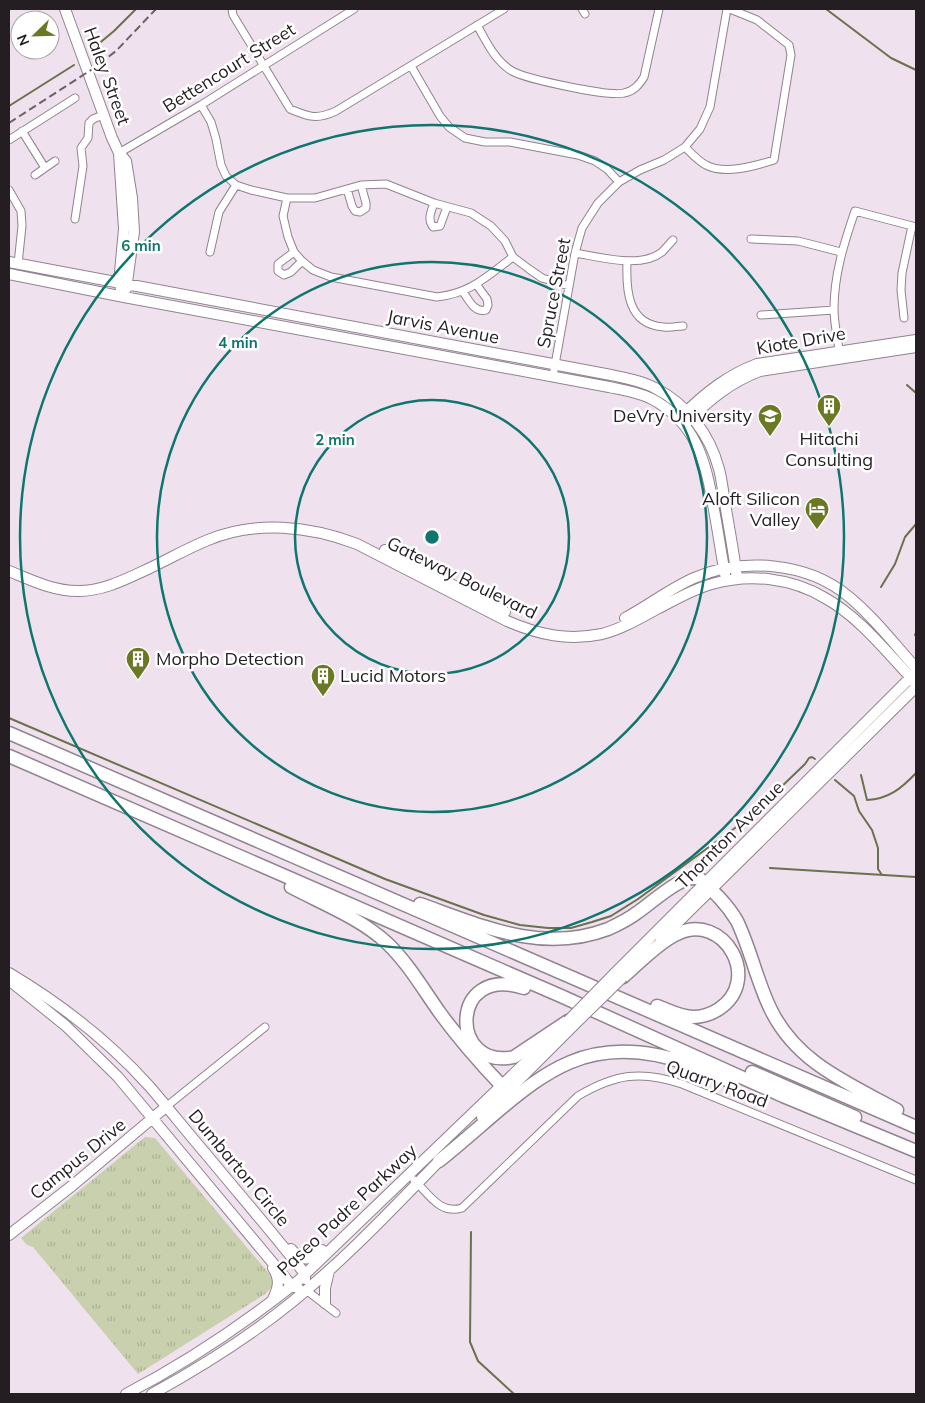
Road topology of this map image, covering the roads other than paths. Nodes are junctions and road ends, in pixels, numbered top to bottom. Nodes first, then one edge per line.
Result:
1 (65, 9) edge
2 (232, 9) edge
3 (354, 9) edge
4 (504, 9) edge
5 (659, 9) edge
6 (729, 9) edge
7 (477, 25) junction
8 (262, 65) junction
9 (411, 66) junction
10 (75, 98) dead end
11 (200, 105) junction
12 (103, 115) junction
13 (22, 131) junction
14 (9, 140) edge
15 (686, 147) junction
16 (119, 154) junction
17 (55, 161) dead end
18 (45, 168) junction
19 (34, 175) dead end
20 (619, 182) junction
21 (236, 185) junction
22 (361, 186) junction
23 (347, 189) junction
24 (9, 190) edge
25 (286, 198) junction
26 (434, 203) junction
27 (447, 207) junction
28 (75, 219) dead end
29 (914, 226) edge
30 (750, 239) dead end
31 (673, 240) dead end
32 (210, 252) dead end
33 (294, 252) junction
34 (841, 252) junction
35 (575, 253) junction
36 (513, 257) junction
37 (302, 261) junction
38 (628, 262) junction
39 (14, 263) edge
40 (9, 274) edge
41 (123, 284) junction
42 (476, 284) junction
43 (569, 286) junction
44 (463, 292) junction
45 (124, 297) junction
46 (834, 310) junction
47 (761, 315) dead end
48 (904, 318) dead end
49 (683, 326) dead end
50 (916, 340) edge
51 (916, 347) edge
52 (840, 355) junction
53 (555, 364) junction
54 (553, 376) junction
55 (690, 414) junction
56 (681, 422) junction
57 (735, 568) junction
58 (724, 569) junction
59 (9, 571) edge
60 (138, 574) junction
61 (731, 579) junction
62 (915, 675) edge
63 (916, 687) edge
64 (9, 733) edge
65 (9, 750) edge
66 (9, 756) edge
67 (244, 858) junction
68 (317, 867) junction
69 (708, 886) junction
70 (528, 959) junction
71 (9, 973) edge
72 (619, 975) junction
73 (9, 980) edge
74 (571, 1023) junction
75 (264, 1027) dead end
76 (662, 1043) junction
77 (506, 1088) junction
78 (782, 1096) junction
79 (167, 1106) junction
80 (153, 1119) junction
81 (916, 1122) edge
82 (916, 1126) edge
83 (916, 1144) edge
84 (916, 1151) edge
85 (440, 1161) junction
86 (408, 1175) junction
87 (916, 1180) edge
88 (417, 1184) junction
89 (385, 1196) junction
90 (257, 1214) junction
91 (9, 1235) edge
92 (261, 1250) junction
93 (329, 1271) junction
94 (305, 1274) junction
95 (292, 1286) junction
96 (306, 1290) junction
97 (272, 1302) junction
98 (325, 1303) junction
99 (336, 1313) dead end
100 (126, 1394) edge
101 (152, 1394) edge

1 - 12 main road, Haley Street
2 - 8 street
3 - 8 street, Bettencourt Street
4 - 7 street
5 - 7 street
6 - 15 street, Spruce Street
6 - 15 street
7 - 9 street
8 - 9 street
8 - 11 street, Bettencourt Street
9 - 20 street
10 - 13 street
11 - 16 street, Bettencourt Street
11 - 21 street
12 - 16 main road, Haley Street
12 - 28 street
13 - 14 street
13 - 18 street
15 - 20 street, Spruce Street
16 - 41 main road, Haley Street
17 - 18 street
18 - 19 street
20 - 35 street, Spruce Street
21 - 25 street
21 - 32 street
22 - 23 street
22 - 23 street
22 - 26 street
23 - 25 street
24 - 39 street
25 - 33 street
26 - 27 street
26 - 27 street
27 - 36 street
29 - 34 street
29 - 48 street
30 - 34 street
31 - 38 street
33 - 37 street
33 - 37 street
34 - 46 street
35 - 38 street
35 - 43 street, Spruce Street
36 - 42 street
36 - 43 street
37 - 44 street
38 - 49 street
39 - 41 main road, Jarvis Avenue
40 - 45 main road, Jarvis Avenue
41 - 45 main road, Haley Street
41 - 53 main road, Jarvis Avenue
42 - 44 street
42 - 44 street
43 - 53 street, Spruce Street
45 - 54 main road, Jarvis Avenue
46 - 47 street
46 - 52 street
50 - 52 main road, Kiote Drive
51 - 52 main road, Kiote Drive
52 - 55 main road, Kiote Drive
53 - 54 street, Spruce Street
53 - 55 main road, Jarvis Avenue
54 - 56 main road, Jarvis Avenue
55 - 56 main road, Kiote Drive
55 - 57 main road, Jarvis Avenue
56 - 58 main road, Jarvis Avenue
57 - 58 main road, Gateway Boulevard
57 - 61 main road, Jarvis Avenue
57 - 62 main road, Gateway Boulevard
58 - 60 main road, Gateway Boulevard
58 - 61 main road, Jarvis Avenue
59 - 60 main road, Gateway Boulevard
60 - 61 main road, Gateway Boulevard
61 - 62 main road, Gateway Boulevard
62 - 69 main road, Thornton Avenue
63 - 69 main road, Thornton Avenue
64 - 68 highway
65 - 83 highway
66 - 67 highway
67 - 76 highway
67 - 77 highway
68 - 69 highway
68 - 70 highway
69 - 72 main road, Thornton Avenue
69 - 81 highway
70 - 72 highway
70 - 82 highway
71 - 79 main road, Dumbarton Circle
72 - 74 main road, Thornton Avenue, bridge
73 - 80 main road, Dumbarton Circle
74 - 76 highway
74 - 77 main road, Paseo Padre Parkway
75 - 79 street
76 - 78 highway
77 - 85 main road, Paseo Padre Parkway
77 - 86 main road, Paseo Padre Parkway
78 - 84 highway
78 - 85 highway
79 - 80 main road, Campus Drive
79 - 90 main road, Dumbarton Circle
80 - 91 main road, Campus Drive
80 - 92 main road, Dumbarton Circle
85 - 88 main road, Paseo Padre Parkway
86 - 88 street, Quarry Road
86 - 89 main road, Paseo Padre Parkway
87 - 88 street, Quarry Road
88 - 93 main road, Paseo Padre Parkway
89 - 90 main road
89 - 94 main road, Paseo Padre Parkway
90 - 94 main road, Dumbarton Circle
92 - 95 main road, Dumbarton Circle
92 - 97 main road
93 - 96 main road, Paseo Padre Parkway
93 - 98 main road
94 - 95 main road, Paseo Padre Parkway
94 - 96 main road
95 - 96 main road
95 - 97 main road, Paseo Padre Parkway
96 - 98 street
96 - 101 main road, Paseo Padre Parkway
97 - 100 main road, Paseo Padre Parkway
98 - 99 street

